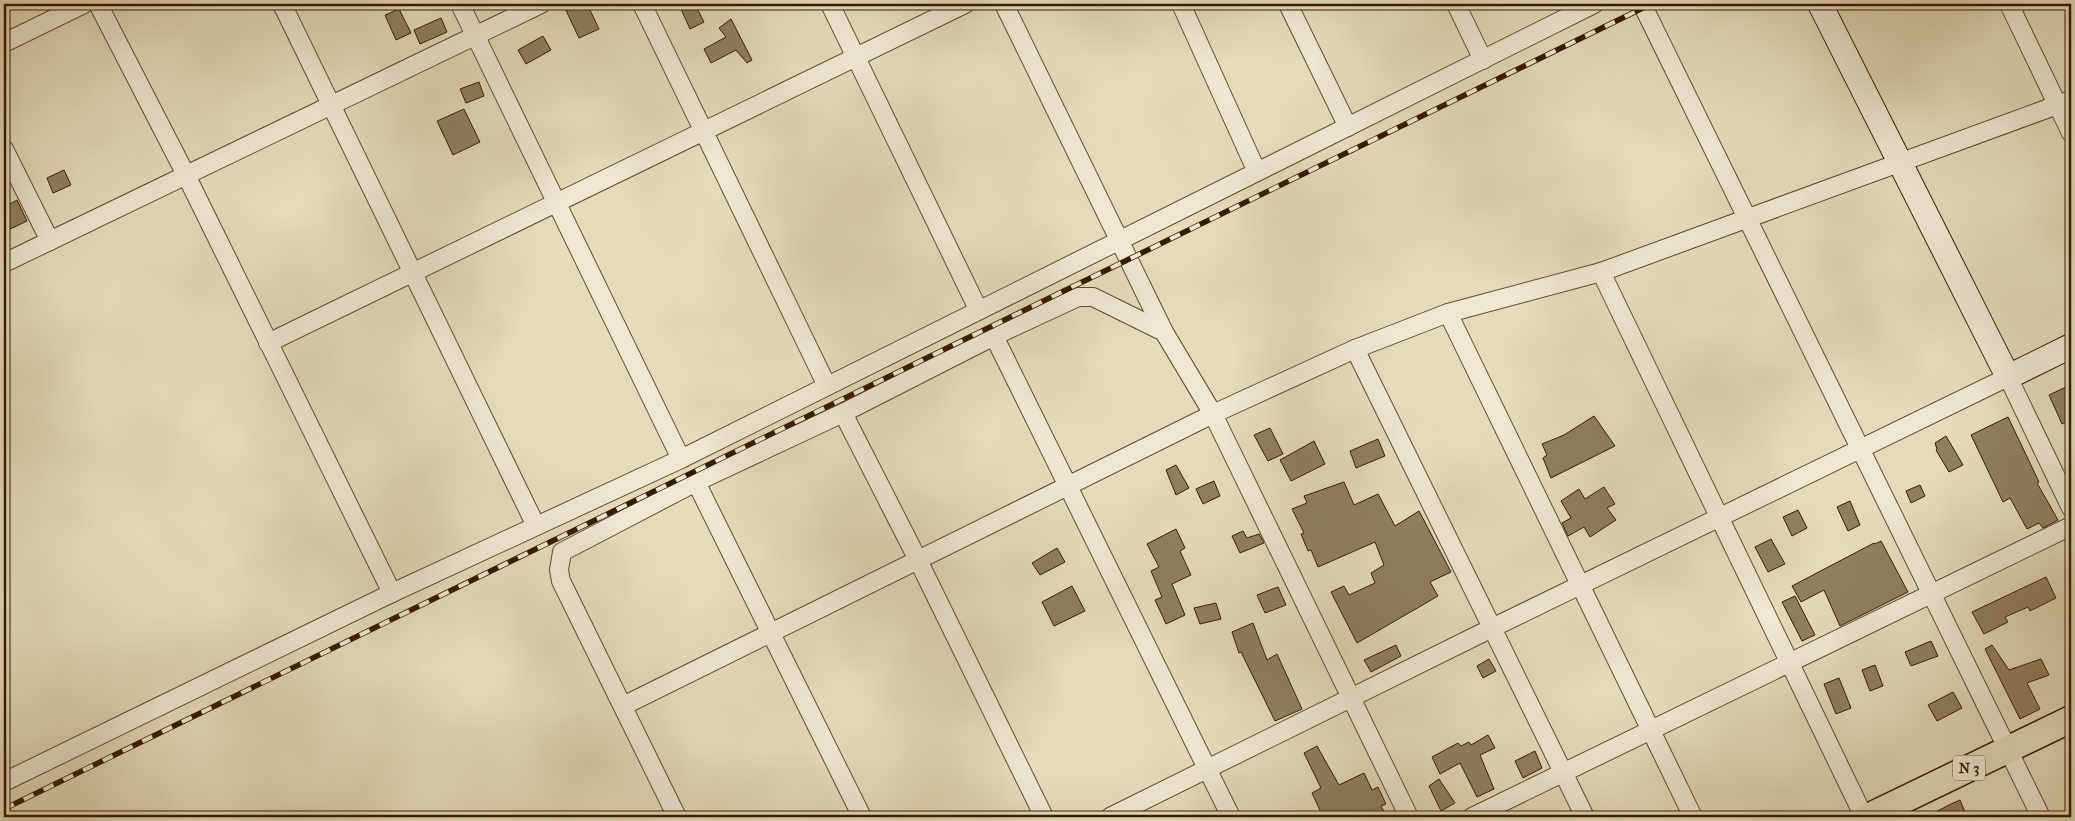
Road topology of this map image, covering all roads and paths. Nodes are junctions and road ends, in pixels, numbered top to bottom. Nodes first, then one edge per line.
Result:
1 (84, 4) edge
2 (98, 4) edge
3 (282, 4) edge
4 (460, 4) edge
5 (541, 4) edge
6 (642, 4) edge
7 (830, 4) edge
8 (965, 4) edge
9 (1004, 4) edge
10 (1181, 4) edge
11 (1288, 4) edge
12 (1456, 4) edge
13 (1594, 4) edge
14 (1642, 4) edge
15 (1820, 4) edge
16 (2009, 4) edge
17 (476, 35) junction
18 (4, 43) edge
19 (855, 57) junction
20 (1483, 60) junction
21 (2064, 102) edge
22 (332, 104) junction
23 (1348, 127) junction
24 (702, 132) junction
25 (2071, 133) edge
26 (4, 149) edge
27 (1900, 162) junction
28 (1257, 172) junction
29 (186, 175) junction
30 (556, 203) junction
31 (1748, 218) junction
32 (1119, 240) junction
33 (50, 241) junction
34 (4, 263) edge
35 (1601, 272) junction
36 (412, 273) junction
37 (978, 309) junction
38 (1448, 313) junction
39 (1164, 332) junction
40 (994, 336) junction
41 (268, 343) junction
42 (2071, 346) edge
43 (1355, 349) junction
44 (2008, 377) junction
45 (826, 386) junction
46 (843, 413) junction
47 (1213, 414) junction
48 (1861, 449) junction
49 (681, 459) junction
50 (696, 482) junction
51 (1067, 486) junction
52 (2071, 508) edge
53 (1720, 518) junction
54 (536, 526) junction
55 (2071, 526) edge
56 (918, 560) junction
57 (1580, 586) junction
58 (392, 593) junction
59 (1932, 594) junction
60 (1492, 628) junction
61 (771, 633) junction
62 (1790, 663) junction
63 (1352, 699) junction
64 (623, 706) junction
65 (2071, 719) edge
66 (1650, 731) junction
67 (2008, 749) junction
68 (1207, 769) junction
69 (1563, 772) junction
70 (4, 779) edge
71 (677, 817) edge
72 (862, 817) edge
73 (1044, 817) edge
74 (1110, 817) edge
75 (1231, 817) edge
76 (1409, 817) edge
77 (1472, 817) edge
78 (1585, 817) edge
79 (1692, 817) edge
80 (1866, 817) edge
81 (2041, 817) edge

1 - 18 street
2 - 29 street
3 - 22 street
4 - 17 street
5 - 17 street
6 - 24 street
7 - 19 street
8 - 19 street
9 - 32 street
10 - 28 street
11 - 23 street
12 - 20 street
13 - 20 street
14 - 31 street
15 - 27 street
16 - 21 street
17 - 22 street
17 - 30 street
19 - 24 street
19 - 37 street
20 - 23 street
21 - 25 street
21 - 27 street
22 - 29 street
22 - 36 street
23 - 28 street
24 - 30 street
24 - 45 street
26 - 33 street
27 - 31 street
27 - 44 street
28 - 32 street
29 - 33 street
29 - 41 street
30 - 36 street
30 - 49 street
31 - 35 street
31 - 48 street
32 - 37 street
32 - 39 street
33 - 34 street
35 - 38 street
35 - 53 street
36 - 41 street
36 - 54 street
37 - 45 street
38 - 43 street
38 - 57 street
39 - 40 street
39 - 47 street
40 - 46 street
40 - 51 street
41 - 58 street
42 - 44 street
43 - 47 street
43 - 60 street
44 - 48 street
44 - 52 street
45 - 49 street
46 - 50 street
46 - 56 street
47 - 51 street
47 - 63 street
48 - 53 street
48 - 59 street
49 - 54 street
50 - 61 street
50 - 64 street
51 - 56 street
51 - 68 street
53 - 57 street
53 - 62 street
54 - 58 street
55 - 59 street
56 - 61 street
56 - 73 street
57 - 60 street
57 - 66 street
58 - 70 street
59 - 62 street
59 - 67 street
60 - 63 street
60 - 69 street
61 - 64 street
61 - 72 street
62 - 66 street
62 - 80 street
63 - 68 street
63 - 76 street
64 - 71 street
65 - 67 main road, N 3
66 - 69 street
66 - 79 street
67 - 80 main road, N 3
67 - 81 street
68 - 74 street
68 - 75 street
69 - 77 street
69 - 78 street

